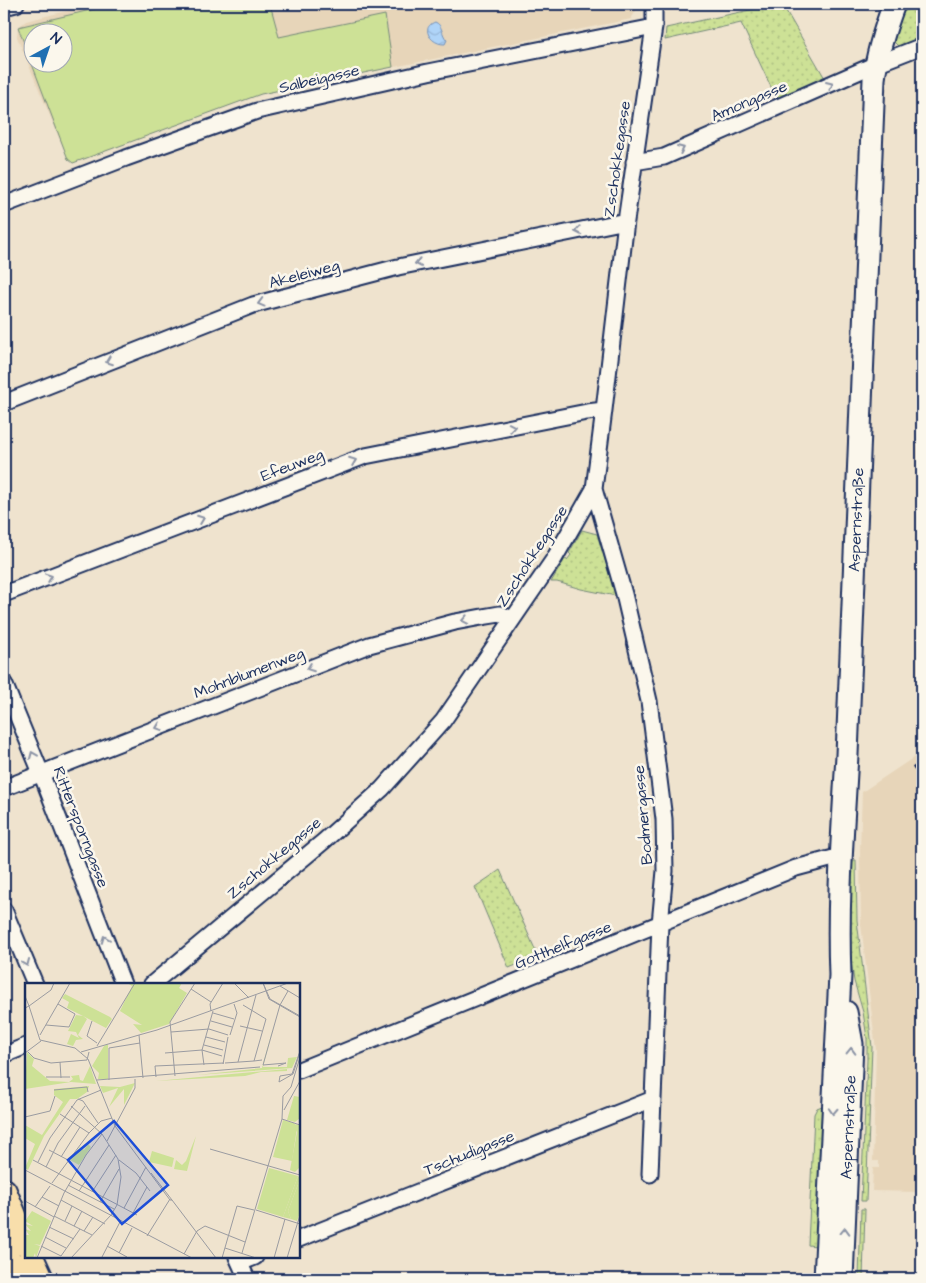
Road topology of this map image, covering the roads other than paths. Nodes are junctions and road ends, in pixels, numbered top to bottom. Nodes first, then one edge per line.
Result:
1 (16, 4) edge
2 (654, 4) edge
3 (894, 4) edge
4 (4, 7) edge
5 (654, 27) junction
6 (922, 46) edge
7 (876, 64) junction
8 (634, 162) junction
9 (4, 205) edge
10 (626, 221) junction
11 (4, 403) edge
12 (604, 410) junction
13 (594, 490) junction
14 (4, 594) edge
15 (512, 619) junction
16 (4, 683) edge
17 (41, 773) junction
18 (4, 788) edge
19 (841, 856) junction
20 (4, 910) edge
21 (660, 924) junction
22 (840, 975) junction
23 (35, 983) edge
24 (122, 983) edge
25 (153, 983) edge
26 (25, 1046) edge
27 (4, 1055) edge
28 (300, 1070) edge
29 (653, 1099) junction
30 (650, 1174) dead end
31 (4, 1191) edge
32 (300, 1239) edge
33 (25, 1242) edge
34 (4, 1249) edge
35 (32, 1258) edge
36 (239, 1260) edge
37 (16, 1279) edge
38 (40, 1279) edge
39 (247, 1279) edge
40 (826, 1279) edge
41 (842, 1279) edge

1 - 4 street
2 - 5 street, Zschokkegasse
3 - 7 main road, Aspernstraße
5 - 8 street, Zschokkegasse
5 - 9 street, Salbeigasse
6 - 7 street, Amongasse
8 -> 7 street, Amongasse
7 - 19 main road, Aspernstraße
8 - 10 street, Zschokkegasse
10 -> 11 street, Akeleiweg
10 - 12 street, Zschokkegasse
12 - 13 street, Zschokkegasse
14 -> 12 street, Efeuweg
13 - 15 street, Zschokkegasse
13 - 21 street, Bodmergasse
15 -> 17 street, Mohnblumenweg
15 - 25 street, Zschokkegasse
17 -> 16 street, Rittersporngasse
17 - 18 street, Mohnblumenweg
24 -> 17 street, Rittersporngasse
19 - 21 street, Gotthelfgasse
19 - 22 main road, Aspernstraße
20 -> 23 street
21 - 28 street, Gotthelfgasse
21 - 29 street, Bodmergasse
22 -> 40 main road, Aspernstraße
41 -> 22 main road, Aspernstraße
26 - 27 street
29 - 30 street, Bodmergasse
29 - 32 street, Tschudigasse
31 - 33 main road
34 - 37 main road
35 - 38 main road
36 - 39 street

